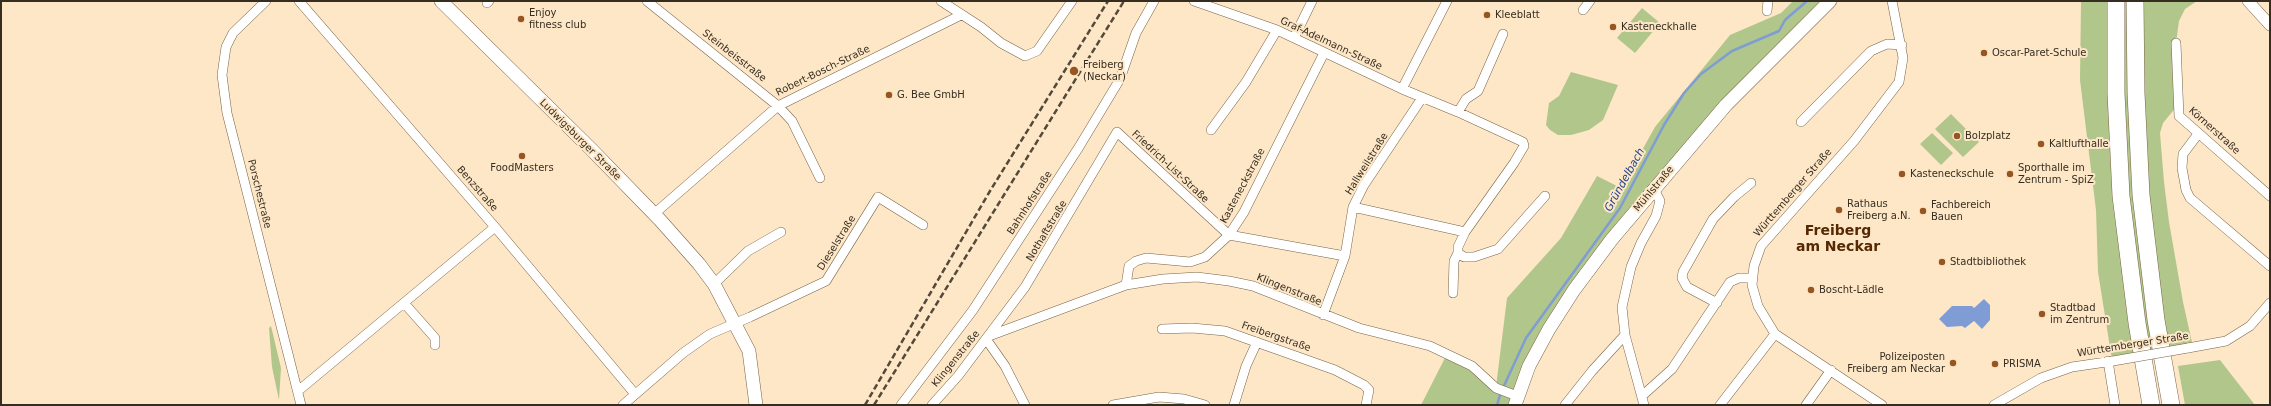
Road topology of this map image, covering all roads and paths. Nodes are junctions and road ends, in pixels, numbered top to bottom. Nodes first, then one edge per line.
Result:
1 (266, 1) edge
2 (299, 1) edge
3 (441, 1) edge
4 (647, 1) edge
5 (941, 1) edge
6 (1072, 1) edge
7 (1154, 1) edge
8 (1194, 1) edge
9 (1312, 1) edge
10 (1447, 1) edge
11 (1590, 1) edge
12 (1768, 1) edge
13 (1830, 1) edge
14 (1892, 1) edge
15 (2116, 1) edge
16 (2135, 1) edge
17 (2248, 1) edge
18 (1583, 10) dead end
19 (1767, 11) dead end
20 (961, 15) junction
21 (2270, 24) edge
22 (1277, 30) junction
23 (1503, 34) dead end
24 (1294, 38) junction
25 (2176, 43) dead end
26 (1902, 45) junction
27 (1324, 53) junction
28 (1402, 89) junction
29 (1422, 98) junction
30 (778, 106) junction
31 (1458, 112) junction
32 (1801, 122) dead end
33 (1211, 130) dead end
34 (1117, 132) joint
35 (2198, 134) junction
36 (820, 178) dead end
37 (1751, 183) dead end
38 (1654, 189) junction
39 (1545, 196) dead end
40 (2270, 196) edge
41 (1353, 207) junction
42 (654, 214) junction
43 (923, 225) dead end
44 (495, 227) junction
45 (781, 232) dead end
46 (1465, 232) junction
47 (1229, 235) junction
48 (1458, 253) junction
49 (1345, 256) junction
50 (2270, 266) edge
51 (1752, 278) junction
52 (714, 284) junction
53 (1126, 285) junction
54 (1453, 293) dead end
55 (404, 303) junction
56 (1717, 303) junction
57 (2270, 303) edge
58 (2267, 314) edge
59 (1323, 316) junction
60 (735, 322) junction
61 (1162, 329) dead end
62 (1776, 334) junction
63 (1625, 335) junction
64 (987, 338) junction
65 (1257, 342) junction
66 (435, 345) dead end
67 (2111, 361) junction
68 (1831, 370) junction
69 (298, 391) junction
70 (635, 394) junction
71 (1514, 398) edge
72 (1643, 400) edge
73 (1367, 401) edge
74 (301, 405) edge
75 (623, 405) edge
76 (756, 405) edge
77 (901, 405) edge
78 (932, 405) edge
79 (1025, 405) edge
80 (1113, 405) edge
81 (1205, 405) edge
82 (1234, 405) edge
83 (1565, 405) edge
84 (1720, 405) edge
85 (1806, 405) edge
86 (1882, 405) edge
87 (1994, 405) edge
88 (2115, 405) edge
89 (2151, 405) edge
90 (2171, 405) edge

1 - 69 street, Porschestraße
2 - 44 street, Benzstraße
3 - 42 main road, Ludwigsburger Straße
4 - 30 street, Steinbeisstraße
5 - 20 street
6 - 20 street
7 - 77 street, Bahnhofstraße
8 - 22 street, Graf-Adelmann-Straße
9 - 24 street
10 - 28 street
11 - 18 street
12 - 19 street
13 - 38 main road, Mühlstraße
14 - 26 street, Württemberger Straße
15 - 89 highway
16 - 90 highway
17 - 21 street
20 - 30 street, Robert-Bosch-Straße
22 - 24 street, Graf-Adelmann-Straße
22 - 33 street
23 - 31 street
24 - 27 street, Graf-Adelmann-Straße
25 - 35 street, Körnerstraße
26 - 32 street
26 - 51 street, Württemberger Straße
27 - 28 street, Graf-Adelmann-Straße
27 - 47 street, Kasteneckstraße
28 - 29 street, Graf-Adelmann-Straße
29 - 31 street, Graf-Adelmann-Straße
29 - 41 street, Hallweilstraße
30 - 36 street, Steinbeisstraße
30 - 42 street, Robert-Bosch-Straße
31 - 46 street, Graf-Adelmann-Straße
34 - 47 street, Friedrich-List-Straße
34 - 64 street, Nothaftstraße
35 - 40 street, Körnerstraße
35 - 50 street
37 - 56 street
38 - 63 street
38 - 71 main road, Mühlstraße
39 - 48 street
41 - 46 street
41 - 49 street, Hallweilstraße
42 - 52 main road, Ludwigsburger Straße
43 - 60 street, Dieselstraße
44 - 55 street
44 - 70 street, Benzstraße
45 - 52 street
46 - 48 street
47 - 49 street
47 - 53 street, Kasteneckstraße
48 - 54 street
49 - 59 street, Hallweilstraße
51 - 56 street
51 - 62 street, Württemberger Straße
52 - 60 main road, Ludwigsburger Straße
53 - 59 street, Klingenstraße
53 - 64 street, Klingenstraße
55 - 66 street
55 - 69 street
56 - 72 street
57 - 58 street, Württemberger Straße
58 - 67 street, Württemberger Straße, bridge
59 - 71 street, Klingenstraße
60 - 70 street
60 - 76 main road, Ludwigsburger Straße
61 - 65 street, Freibergstraße
62 - 68 street, Württemberger Straße
62 - 84 street
63 - 72 street
63 - 83 street
64 - 78 street, Klingenstraße
64 - 79 street
65 - 73 street, Freibergstraße
65 - 82 street
67 - 87 street, Württemberger Straße
67 - 88 street
68 - 85 street
68 - 86 street, Württemberger Straße
69 - 74 street, Porschestraße
70 - 75 street
80 - 81 street

